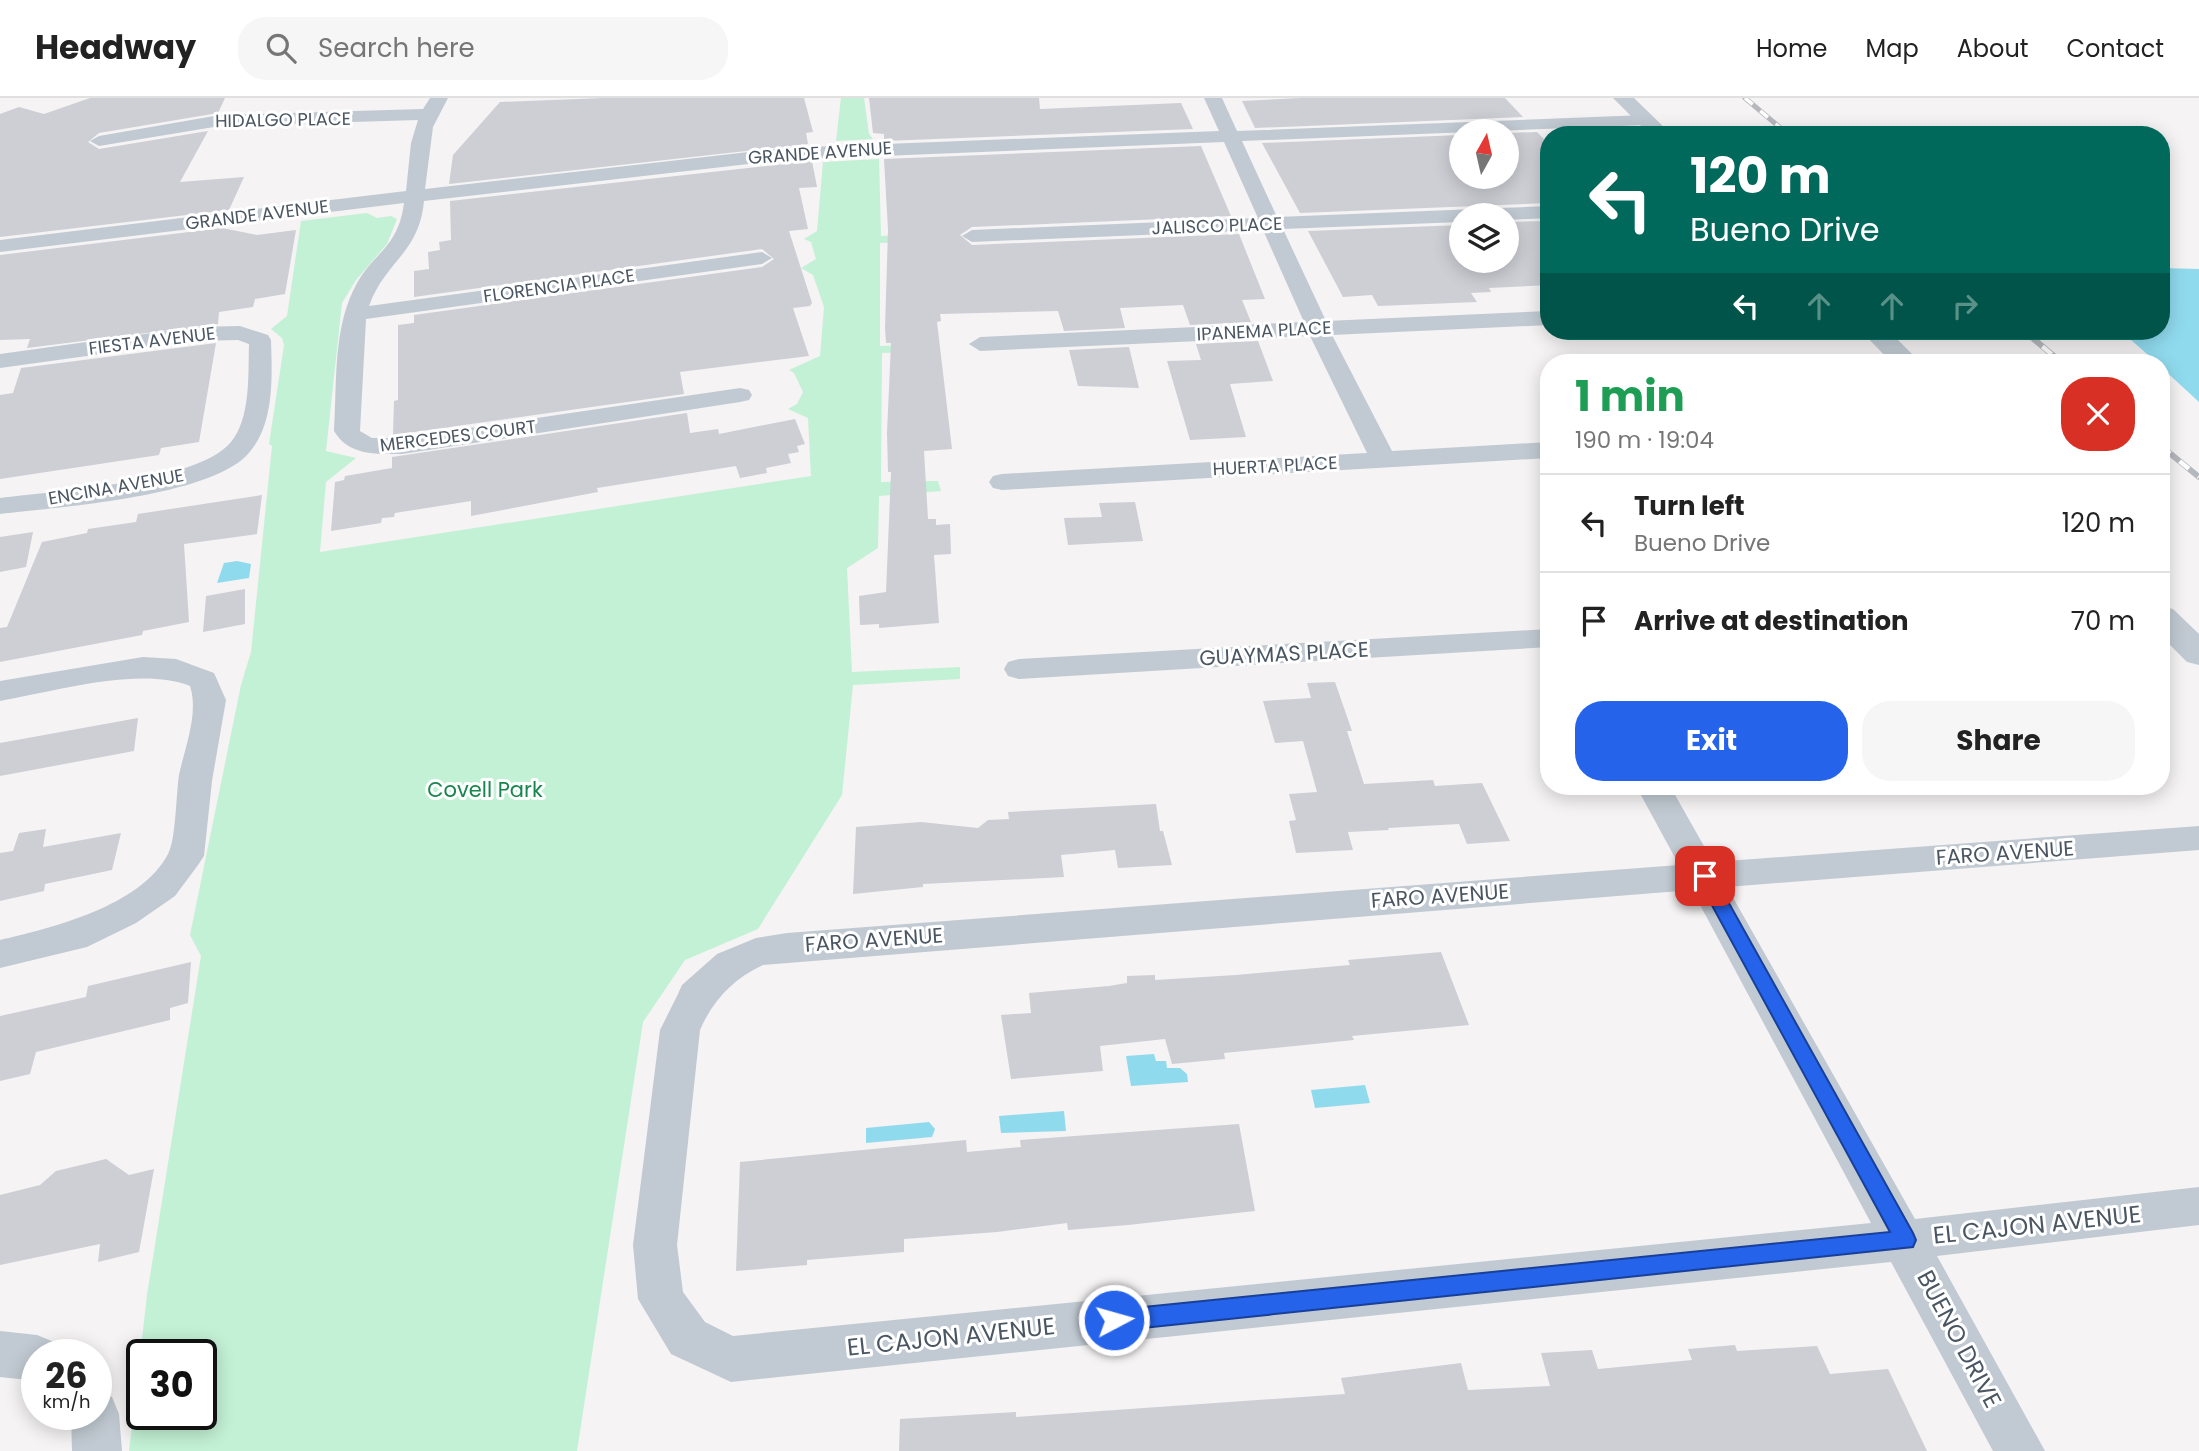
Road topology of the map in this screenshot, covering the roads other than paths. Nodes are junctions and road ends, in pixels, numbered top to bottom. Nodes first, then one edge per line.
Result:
1 (439, 98) edge
2 (1213, 98) edge
3 (1623, 98) edge
4 (426, 114) junction
5 (1645, 120) junction
6 (1652, 126) edge
7 (1228, 136) junction
8 (99, 141) dead end
9 (414, 196) junction
10 (1540, 212) edge
11 (1519, 213) edge
12 (1449, 217) edge
13 (1270, 224) junction
14 (972, 236) dead end
15 (0, 246) edge
16 (762, 258) dead end
17 (357, 314) junction
18 (1540, 318) edge
19 (1318, 329) junction
20 (1883, 340) edge
21 (980, 344) dead end
22 (1898, 354) edge
23 (0, 361) edge
24 (260, 383) joint
25 (740, 395) dead end
26 (1540, 451) edge
27 (1383, 460) junction
28 (1002, 482) dead end
29 (0, 506) edge
30 (2170, 625) edge
31 (1540, 639) edge
32 (2199, 654) edge
33 (1018, 669) dead end
34 (0, 691) edge
35 (1658, 795) edge
36 (2199, 838) edge
37 (1705, 876) junction
38 (0, 954) edge
39 (696, 996) joint
40 (2199, 1206) edge
41 (1905, 1240) junction
42 (0, 1354) edge
43 (21, 1356) edge
44 (95, 1430) edge
45 (97, 1451) edge
46 (2020, 1451) edge

1 - 4 street
2 - 7 street
3 - 5 street
4 - 8 street, HIDALGO PLACE
4 - 9 street, MERCEDES COURT
5 - 6 street
5 - 7 street, GRANDE AVENUE
7 - 9 street, GRANDE AVENUE
7 - 13 street
9 - 15 street, GRANDE AVENUE
9 - 17 street, MERCEDES COURT
10 - 11 street
12 - 13 street, JALISCO PLACE
13 - 14 street, JALISCO PLACE
13 - 19 street
16 - 17 street, FLORENCIA PLACE
17 - 25 street, MERCEDES COURT
18 - 19 street, IPANEMA PLACE
19 - 21 street, IPANEMA PLACE
19 - 27 street
20 - 22 street
23 - 24 street, FIESTA AVENUE
24 - 29 street, ENCINA AVENUE
26 - 27 street, HUERTA PLACE
27 - 28 street, HUERTA PLACE
30 - 32 street
31 - 33 street, GUAYMAS PLACE
34 - 38 street
35 - 37 street, BUENO DRIVE
36 - 37 street, FARO AVENUE
37 - 39 street, FARO AVENUE
37 - 41 street, BUENO DRIVE
39 - 41 street, EL CAJON AVENUE
40 - 41 street, EL CAJON AVENUE
41 - 46 street, BUENO DRIVE
42 - 43 street
44 - 45 street

